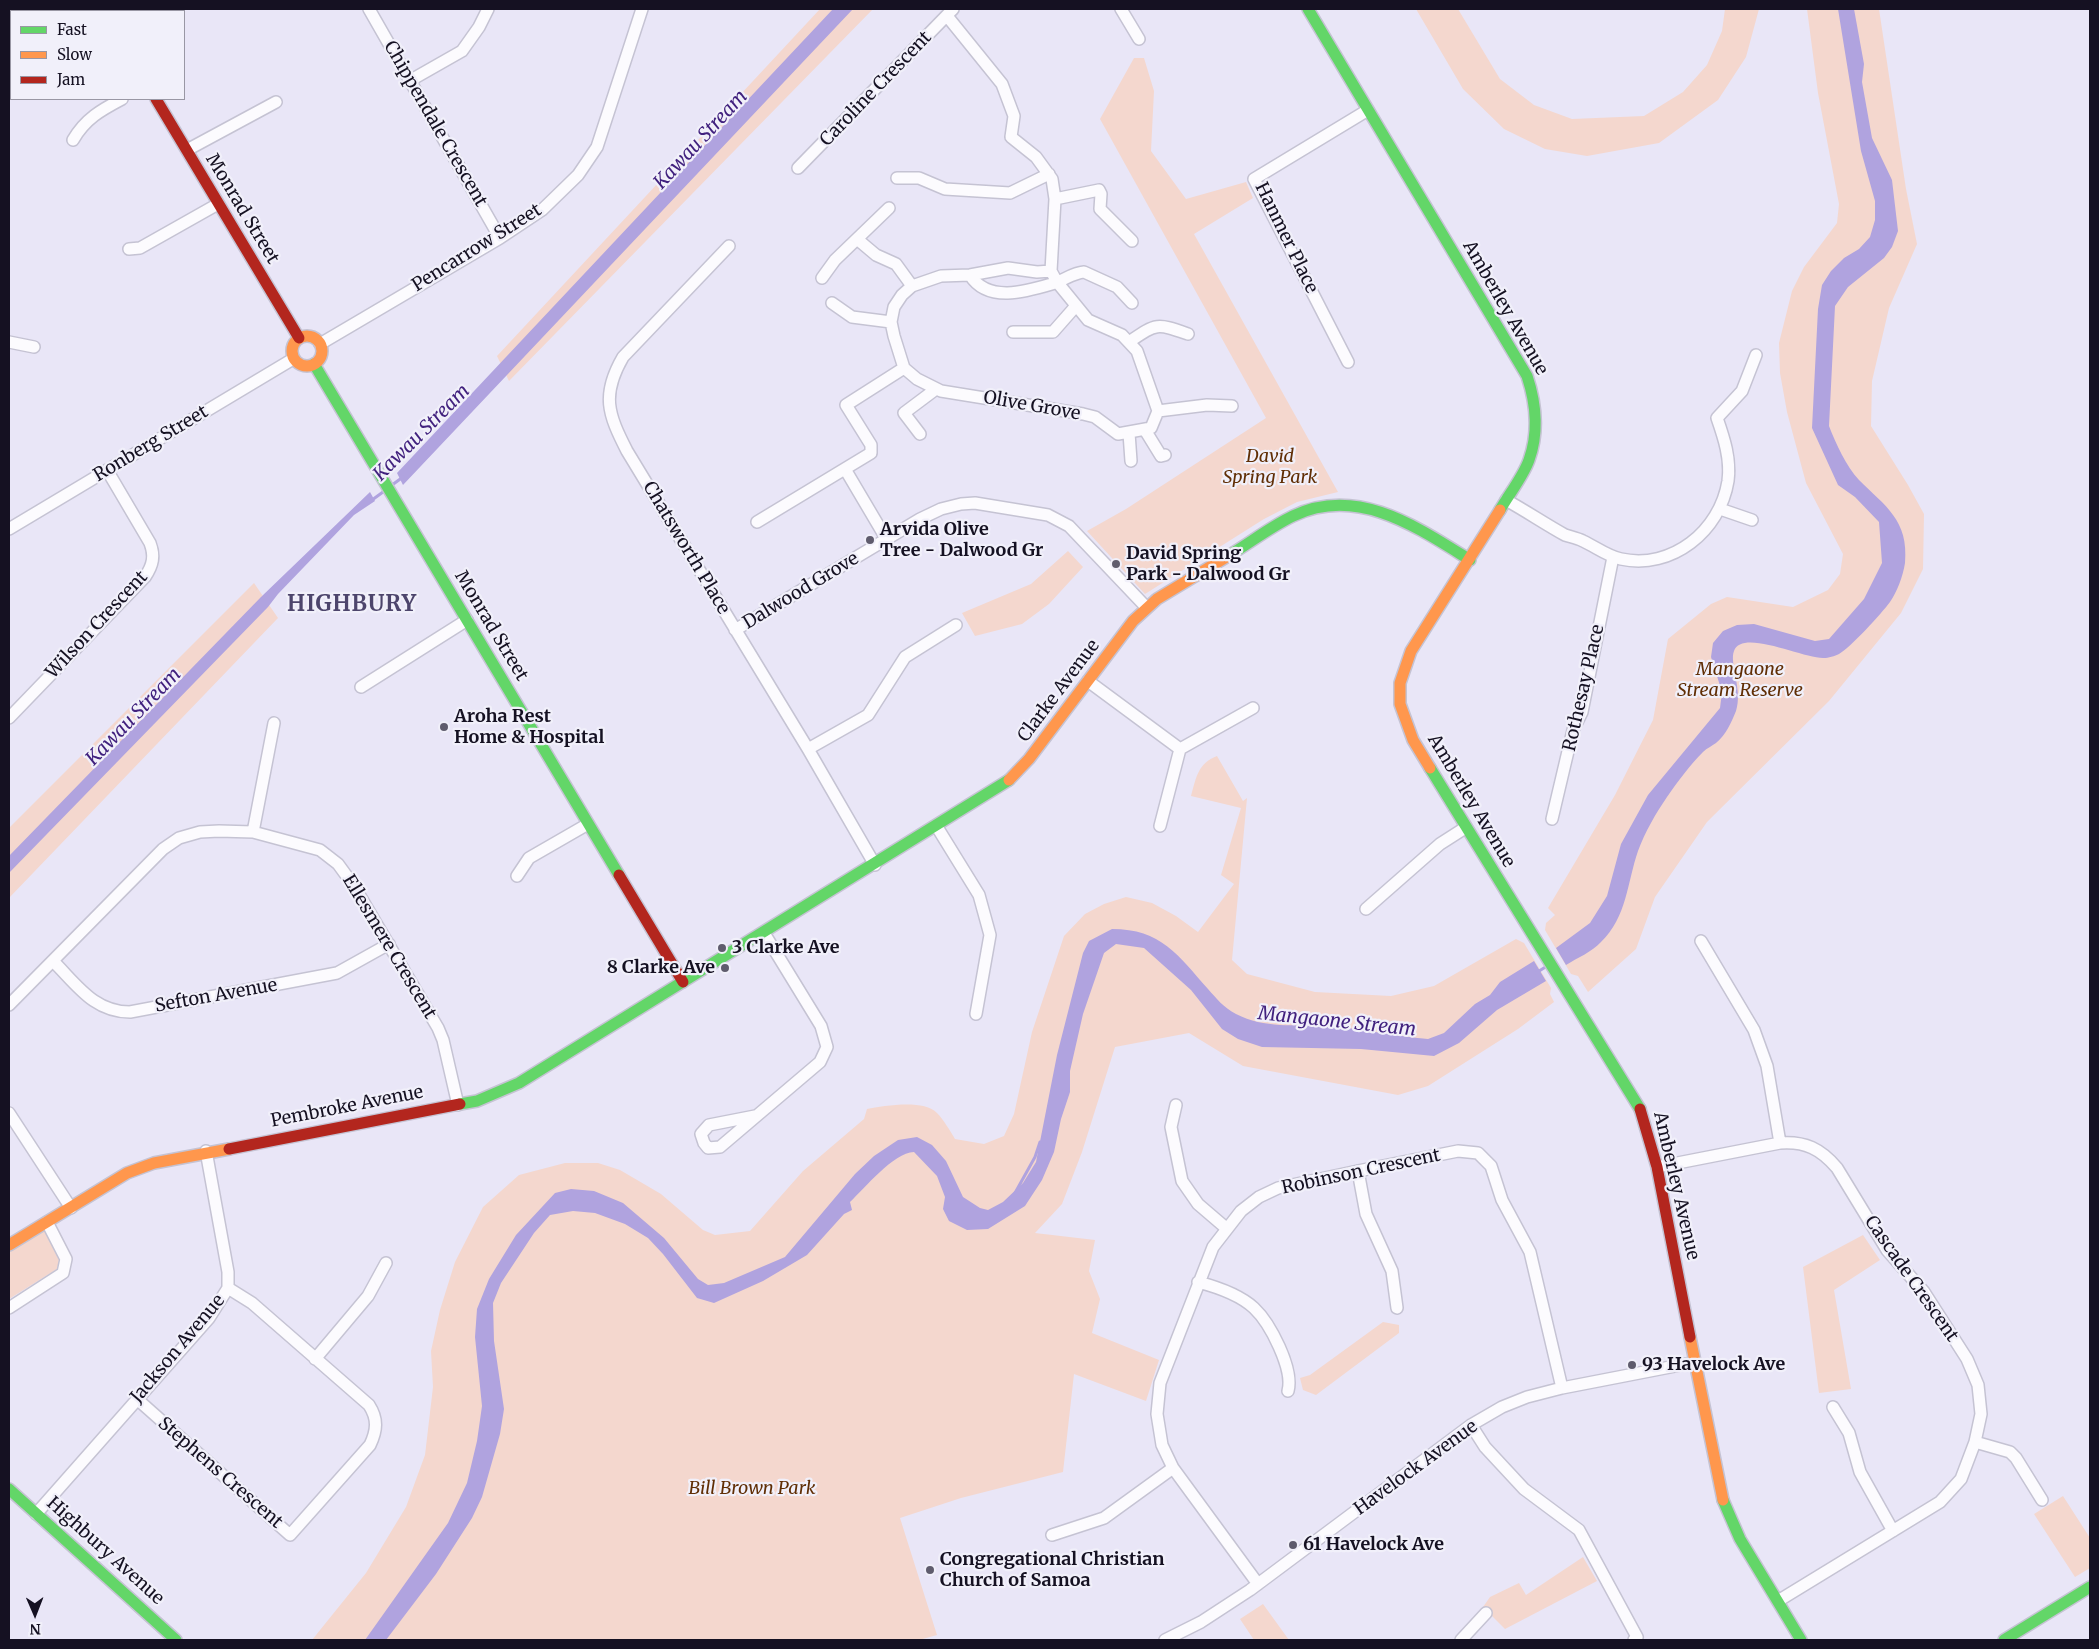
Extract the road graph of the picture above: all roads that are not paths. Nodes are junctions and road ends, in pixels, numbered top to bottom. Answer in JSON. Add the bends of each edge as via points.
{"nodes":[{"id":1,"x":370,"y":9,"type":"edge"},
{"id":2,"x":488,"y":9,"type":"edge"},
{"id":3,"x":642,"y":9,"type":"edge"},
{"id":4,"x":1121,"y":9,"type":"edge"},
{"id":5,"x":1308,"y":9,"type":"edge"},
{"id":6,"x":950,"y":12,"type":"edge"},
{"id":7,"x":1139,"y":39,"type":"dead end"},
{"id":8,"x":411,"y":80,"type":"junction"},
{"id":9,"x":120,"y":100,"type":"edge"},
{"id":10,"x":157,"y":100,"type":"edge"},
{"id":11,"x":276,"y":102,"type":"dead end"},
{"id":12,"x":1368,"y":110,"type":"junction"},
{"id":13,"x":73,"y":140,"type":"dead end"},
{"id":14,"x":187,"y":150,"type":"junction"},
{"id":15,"x":798,"y":168,"type":"dead end"},
{"id":16,"x":1049,"y":174,"type":"junction"},
{"id":17,"x":897,"y":178,"type":"dead end"},
{"id":18,"x":1055,"y":199,"type":"junction"},
{"id":19,"x":218,"y":204,"type":"junction"},
{"id":20,"x":889,"y":208,"type":"dead end"},
{"id":21,"x":500,"y":238,"type":"junction"},
{"id":22,"x":857,"y":239,"type":"junction"},
{"id":23,"x":1132,"y":241,"type":"dead end"},
{"id":24,"x":729,"y":246,"type":"dead end"},
{"id":25,"x":129,"y":249,"type":"dead end"},
{"id":26,"x":1051,"y":270,"type":"junction"},
{"id":27,"x":970,"y":275,"type":"junction"},
{"id":28,"x":822,"y":278,"type":"dead end"},
{"id":29,"x":1057,"y":282,"type":"junction"},
{"id":30,"x":912,"y":286,"type":"junction"},
{"id":31,"x":832,"y":303,"type":"dead end"},
{"id":32,"x":1132,"y":303,"type":"dead end"},
{"id":33,"x":1076,"y":307,"type":"junction"},
{"id":34,"x":891,"y":322,"type":"junction"},
{"id":35,"x":1013,"y":332,"type":"dead end"},
{"id":36,"x":1188,"y":334,"type":"dead end"},
{"id":37,"x":299,"y":338,"type":"junction"},
{"id":38,"x":9,"y":342,"type":"edge"},
{"id":39,"x":1129,"y":342,"type":"junction"},
{"id":40,"x":320,"y":344,"type":"junction"},
{"id":41,"x":34,"y":347,"type":"dead end"},
{"id":42,"x":1756,"y":356,"type":"dead end"},
{"id":43,"x":294,"y":359,"type":"junction"},
{"id":44,"x":1348,"y":362,"type":"dead end"},
{"id":45,"x":314,"y":364,"type":"junction"},
{"id":46,"x":904,"y":368,"type":"junction"},
{"id":47,"x":936,"y":388,"type":"junction"},
{"id":48,"x":1232,"y":406,"type":"dead end"},
{"id":49,"x":1158,"y":411,"type":"junction"},
{"id":50,"x":1145,"y":430,"type":"junction"},
{"id":51,"x":1129,"y":433,"type":"junction"},
{"id":52,"x":920,"y":434,"type":"dead end"},
{"id":53,"x":1165,"y":455,"type":"dead end"},
{"id":54,"x":1131,"y":461,"type":"dead end"},
{"id":55,"x":845,"y":469,"type":"junction"},
{"id":56,"x":107,"y":470,"type":"junction"},
{"id":57,"x":1506,"y":500,"type":"junction"},
{"id":58,"x":1720,"y":509,"type":"junction"},
{"id":59,"x":1752,"y":520,"type":"dead end"},
{"id":60,"x":757,"y":522,"type":"dead end"},
{"id":61,"x":9,"y":529,"type":"edge"},
{"id":62,"x":887,"y":540,"type":"junction"},
{"id":63,"x":1613,"y":557,"type":"junction"},
{"id":64,"x":1470,"y":560,"type":"junction"},
{"id":65,"x":1146,"y":607,"type":"junction"},
{"id":66,"x":468,"y":620,"type":"junction"},
{"id":67,"x":956,"y":625,"type":"dead end"},
{"id":68,"x":735,"y":630,"type":"junction"},
{"id":69,"x":1088,"y":681,"type":"junction"},
{"id":70,"x":361,"y":687,"type":"dead end"},
{"id":71,"x":1253,"y":708,"type":"dead end"},
{"id":72,"x":9,"y":718,"type":"edge"},
{"id":73,"x":274,"y":724,"type":"dead end"},
{"id":74,"x":808,"y":749,"type":"junction"},
{"id":75,"x":1180,"y":749,"type":"junction"},
{"id":76,"x":1552,"y":818,"type":"dead end"},
{"id":77,"x":588,"y":824,"type":"junction"},
{"id":78,"x":1160,"y":826,"type":"dead end"},
{"id":79,"x":937,"y":827,"type":"junction"},
{"id":80,"x":1465,"y":828,"type":"junction"},
{"id":81,"x":253,"y":832,"type":"junction"},
{"id":82,"x":875,"y":865,"type":"junction"},
{"id":83,"x":517,"y":876,"type":"dead end"},
{"id":84,"x":1366,"y":909,"type":"dead end"},
{"id":85,"x":764,"y":933,"type":"junction"},
{"id":86,"x":1701,"y":941,"type":"dead end"},
{"id":87,"x":389,"y":944,"type":"junction"},
{"id":88,"x":53,"y":961,"type":"junction"},
{"id":89,"x":683,"y":982,"type":"junction"},
{"id":90,"x":9,"y":1004,"type":"edge"},
{"id":91,"x":976,"y":1014,"type":"dead end"},
{"id":92,"x":458,"y":1104,"type":"junction"},
{"id":93,"x":1176,"y":1105,"type":"dead end"},
{"id":94,"x":9,"y":1113,"type":"edge"},
{"id":95,"x":756,"y":1116,"type":"dead end"},
{"id":96,"x":1780,"y":1143,"type":"junction"},
{"id":97,"x":206,"y":1151,"type":"junction"},
{"id":98,"x":1657,"y":1167,"type":"junction"},
{"id":99,"x":1358,"y":1171,"type":"junction"},
{"id":100,"x":71,"y":1208,"type":"junction"},
{"id":101,"x":46,"y":1222,"type":"junction"},
{"id":102,"x":1226,"y":1228,"type":"junction"},
{"id":103,"x":9,"y":1245,"type":"edge"},
{"id":104,"x":386,"y":1263,"type":"dead end"},
{"id":105,"x":1198,"y":1282,"type":"junction"},
{"id":106,"x":228,"y":1288,"type":"junction"},
{"id":107,"x":9,"y":1308,"type":"edge"},
{"id":108,"x":1397,"y":1308,"type":"dead end"},
{"id":109,"x":315,"y":1359,"type":"junction"},
{"id":110,"x":1696,"y":1362,"type":"junction"},
{"id":111,"x":1562,"y":1388,"type":"junction"},
{"id":112,"x":1288,"y":1391,"type":"dead end"},
{"id":113,"x":137,"y":1400,"type":"junction"},
{"id":114,"x":1833,"y":1407,"type":"dead end"},
{"id":115,"x":1472,"y":1425,"type":"junction"},
{"id":116,"x":1975,"y":1442,"type":"junction"},
{"id":117,"x":1173,"y":1468,"type":"junction"},
{"id":118,"x":9,"y":1489,"type":"edge"},
{"id":119,"x":2042,"y":1500,"type":"dead end"},
{"id":120,"x":36,"y":1514,"type":"junction"},
{"id":121,"x":1893,"y":1531,"type":"junction"},
{"id":122,"x":1052,"y":1535,"type":"dead end"},
{"id":123,"x":1258,"y":1584,"type":"junction"},
{"id":124,"x":2090,"y":1587,"type":"edge"},
{"id":125,"x":1778,"y":1601,"type":"junction"},
{"id":126,"x":1486,"y":1613,"type":"dead end"},
{"id":127,"x":176,"y":1640,"type":"edge"},
{"id":128,"x":1165,"y":1640,"type":"edge"},
{"id":129,"x":1461,"y":1640,"type":"edge"},
{"id":130,"x":1634,"y":1640,"type":"edge"},
{"id":131,"x":1801,"y":1640,"type":"edge"},
{"id":132,"x":2004,"y":1640,"type":"edge"}],
"edges":[{"from":1,"to":8,"type":"street","name":"Chippendale Crescent"},
{"from":2,"to":8,"type":"street","via":[[462,51]]},
{"from":3,"to":21,"type":"street","name":"Pencarrow Street","via":[[597,147],[578,175],[542,210]]},
{"from":4,"to":7,"type":"street"},
{"from":5,"to":12,"type":"street","name":"Amberley Avenue"},
{"from":6,"to":15,"type":"street","name":"Caroline Crescent"},
{"from":6,"to":16,"type":"street","via":[[1002,84],[1014,116],[1011,137]]},
{"from":8,"to":21,"type":"street","name":"Chippendale Crescent"},
{"from":9,"to":13,"type":"street","via":[[92,116]]},
{"from":10,"to":14,"type":"street","name":"Monrad Street"},
{"from":11,"to":14,"type":"street"},
{"from":12,"to":44,"type":"street","name":"Hanmer Place","via":[[1254,179]]},
{"from":12,"to":57,"type":"street","name":"Amberley Avenue","via":[[1527,376],[1535,405],[1535,436],[1529,460]]},
{"from":14,"to":19,"type":"street","name":"Monrad Street"},
{"from":16,"to":17,"type":"street","via":[[1010,193],[945,189],[919,178]]},
{"from":16,"to":18,"type":"street"},
{"from":18,"to":23,"type":"street","via":[[1099,190],[1100,209]]},
{"from":18,"to":26,"type":"street"},
{"from":19,"to":25,"type":"street","via":[[140,248]]},
{"from":19,"to":37,"type":"street","name":"Monrad Street"},
{"from":20,"to":22,"type":"street"},
{"from":21,"to":40,"type":"street","name":"Pencarrow Street"},
{"from":22,"to":28,"type":"street","via":[[825,270]]},
{"from":22,"to":30,"type":"street","via":[[876,255],[896,264]]},
{"from":24,"to":68,"type":"street","name":"Chatsworth Place","via":[[623,357],[614,373],[609,399],[614,424],[628,451]]},
{"from":26,"to":27,"type":"street","via":[[1037,272],[1008,268]]},
{"from":26,"to":29,"type":"street"},
{"from":27,"to":29,"type":"street","via":[[980,288],[999,293]]},
{"from":27,"to":30,"type":"street","via":[[941,276]]},
{"from":29,"to":32,"type":"street","via":[[1084,272],[1117,287]]},
{"from":29,"to":33,"type":"street"},
{"from":30,"to":34,"type":"street","via":[[896,302]]},
{"from":31,"to":34,"type":"street","via":[[852,317]]},
{"from":33,"to":35,"type":"street","via":[[1053,332]]},
{"from":33,"to":39,"type":"street","via":[[1088,320],[1122,335]]},
{"from":34,"to":46,"type":"street"},
{"from":36,"to":39,"type":"street","via":[[1158,325]]},
{"from":37,"to":40,"type":"street","via":[[313,337]]},
{"from":37,"to":43,"type":"street","via":[[292,345]]},
{"from":38,"to":41,"type":"street"},
{"from":39,"to":49,"type":"street","via":[[1137,351]]},
{"from":40,"to":45,"type":"street","via":[[321,357]]},
{"from":42,"to":58,"type":"street","via":[[1742,391],[1717,418],[1726,444],[1729,470]]},
{"from":43,"to":45,"type":"street","via":[[305,366]]},
{"from":43,"to":56,"type":"street","name":"Ronberg Street"},
{"from":45,"to":66,"type":"street","name":"Monrad Street"},
{"from":46,"to":47,"type":"street","name":"Olive Grove"},
{"from":46,"to":55,"type":"street","via":[[846,405],[871,445],[871,453]]},
{"from":47,"to":51,"type":"street","name":"Olive Grove","via":[[1083,414],[1095,417],[1118,434]]},
{"from":47,"to":52,"type":"street","via":[[904,413]]},
{"from":48,"to":49,"type":"street","via":[[1207,405]]},
{"from":49,"to":50,"type":"street","via":[[1151,428]]},
{"from":50,"to":51,"type":"street","name":"Olive Grove"},
{"from":50,"to":53,"type":"street","via":[[1161,456]]},
{"from":51,"to":54,"type":"street"},
{"from":55,"to":60,"type":"street"},
{"from":55,"to":62,"type":"street"},
{"from":56,"to":61,"type":"street","name":"Ronberg Street"},
{"from":56,"to":72,"type":"street","name":"Wilson Crescent","via":[[150,543],[152,565],[145,577]]},
{"from":57,"to":63,"type":"street"},
{"from":57,"to":64,"type":"street","name":"Amberley Avenue"},
{"from":58,"to":59,"type":"street"},
{"from":58,"to":63,"type":"street","via":[[1703,533],[1685,548],[1649,560]]},
{"from":62,"to":65,"type":"street","name":"Dalwood Grove","via":[[932,513],[961,504],[1048,514],[1074,530]]},
{"from":62,"to":68,"type":"street","name":"Dalwood Grove"},
{"from":63,"to":76,"type":"street","name":"Rothesay Place","via":[[1582,712],[1573,730]]},
{"from":64,"to":65,"type":"street","name":"Clarke Avenue","via":[[1385,511],[1355,505],[1324,506],[1281,523]]},
{"from":64,"to":80,"type":"street","name":"Amberley Avenue","via":[[1411,651],[1400,684],[1400,704],[1413,740]]},
{"from":65,"to":69,"type":"street","name":"Clarke Avenue"},
{"from":66,"to":70,"type":"street"},
{"from":66,"to":77,"type":"street","name":"Monrad Street"},
{"from":67,"to":74,"type":"street","via":[[905,657],[868,715]]},
{"from":68,"to":74,"type":"street","name":"Chatsworth Place"},
{"from":69,"to":75,"type":"street"},
{"from":69,"to":79,"type":"street","name":"Clarke Avenue","via":[[1029,759],[1005,784]]},
{"from":71,"to":75,"type":"street"},
{"from":73,"to":81,"type":"street"},
{"from":74,"to":82,"type":"street","name":"Chatsworth Place"},
{"from":75,"to":78,"type":"street"},
{"from":77,"to":83,"type":"street","via":[[529,858]]},
{"from":77,"to":89,"type":"street","name":"Monrad Street"},
{"from":79,"to":82,"type":"street","name":"Clarke Avenue"},
{"from":79,"to":91,"type":"street","via":[[978,895],[990,935]]},
{"from":80,"to":84,"type":"street","via":[[1440,844]]},
{"from":80,"to":98,"type":"street","name":"Amberley Avenue","via":[[1639,1106]]},
{"from":81,"to":87,"type":"street","name":"Ellesmere Crescent","via":[[320,850],[338,864]]},
{"from":81,"to":88,"type":"street","name":"Ellesmere Crescent","via":[[200,832],[179,838],[163,849]]},
{"from":82,"to":85,"type":"street","name":"Clarke Avenue"},
{"from":85,"to":89,"type":"street","name":"Clarke Avenue"},
{"from":85,"to":95,"type":"street","via":[[821,1026],[827,1047],[820,1062]]},
{"from":86,"to":96,"type":"street","via":[[1754,1030],[1767,1066]]},
{"from":87,"to":88,"type":"street","name":"Sefton Avenue","via":[[338,974],[130,1012],[98,1006]]},
{"from":87,"to":92,"type":"street","name":"Ellesmere Crescent","via":[[441,1034]]},
{"from":88,"to":90,"type":"street","name":"Ellesmere Crescent"},
{"from":89,"to":92,"type":"street","name":"Pembroke Avenue","via":[[519,1083],[490,1097]]},
{"from":92,"to":97,"type":"street","name":"Pembroke Avenue"},
{"from":93,"to":102,"type":"street","via":[[1171,1127],[1182,1182],[1198,1204]]},
{"from":94,"to":100,"type":"street"},
{"from":96,"to":98,"type":"street","name":"Cascade Crescent"},
{"from":96,"to":116,"type":"street","name":"Cascade Crescent","via":[[1805,1144],[1827,1156],[1887,1250],[1924,1292],[1967,1359],[1978,1385],[1981,1414]]},
{"from":97,"to":100,"type":"street","name":"Pembroke Avenue","via":[[140,1168]]},
{"from":97,"to":106,"type":"street","name":"Jackson Avenue","via":[[227,1260]]},
{"from":98,"to":110,"type":"street","name":"Amberley Avenue"},
{"from":99,"to":102,"type":"street","name":"Robinson Crescent","via":[[1278,1188],[1241,1211]]},
{"from":99,"to":108,"type":"street","via":[[1366,1214],[1392,1271]]},
{"from":99,"to":111,"type":"street","name":"Robinson Crescent","via":[[1458,1151],[1478,1153],[1492,1166],[1502,1200],[1530,1252]]},
{"from":100,"to":101,"type":"street","name":"Pembroke Avenue"},
{"from":101,"to":103,"type":"street","name":"Pembroke Avenue"},
{"from":101,"to":107,"type":"street","via":[[66,1259],[63,1273]]},
{"from":102,"to":105,"type":"street","name":"Robinson Crescent","via":[[1213,1247]]},
{"from":104,"to":109,"type":"street","via":[[368,1296]]},
{"from":105,"to":112,"type":"street","via":[[1226,1292],[1254,1308],[1267,1324],[1282,1354],[1289,1379]]},
{"from":105,"to":117,"type":"street","name":"Robinson Crescent","via":[[1157,1399],[1162,1445]]},
{"from":106,"to":109,"type":"street","name":"Stephens Crescent","via":[[252,1303]]},
{"from":106,"to":113,"type":"street","name":"Jackson Avenue","via":[[209,1318]]},
{"from":109,"to":113,"type":"street","name":"Stephens Crescent","via":[[368,1405],[374,1412],[376,1429],[370,1445],[290,1534]]},
{"from":110,"to":111,"type":"street","name":"Havelock Avenue"},
{"from":110,"to":125,"type":"street","name":"Amberley Avenue","via":[[1722,1498],[1728,1515]]},
{"from":111,"to":115,"type":"street","name":"Havelock Avenue","via":[[1502,1407]]},
{"from":113,"to":120,"type":"street","name":"Jackson Avenue"},
{"from":114,"to":121,"type":"street","via":[[1849,1433],[1860,1472]]},
{"from":115,"to":123,"type":"street","name":"Havelock Avenue"},
{"from":115,"to":130,"type":"street","via":[[1484,1447],[1524,1489],[1579,1530],[1637,1637]]},
{"from":116,"to":119,"type":"street","via":[[2010,1452]]},
{"from":116,"to":121,"type":"street","name":"Cascade Crescent","via":[[1961,1479],[1953,1490],[1940,1502]]},
{"from":117,"to":122,"type":"street","via":[[1104,1518]]},
{"from":117,"to":123,"type":"street","name":"Robinson Crescent"},
{"from":118,"to":120,"type":"street","name":"Highbury Avenue"},
{"from":120,"to":127,"type":"street","name":"Highbury Avenue"},
{"from":121,"to":125,"type":"street","name":"Cascade Crescent"},
{"from":123,"to":128,"type":"street","name":"Havelock Avenue","via":[[1201,1622]]},
{"from":124,"to":132,"type":"street"},
{"from":125,"to":131,"type":"street","name":"Amberley Avenue"},
{"from":126,"to":129,"type":"street"}]}
